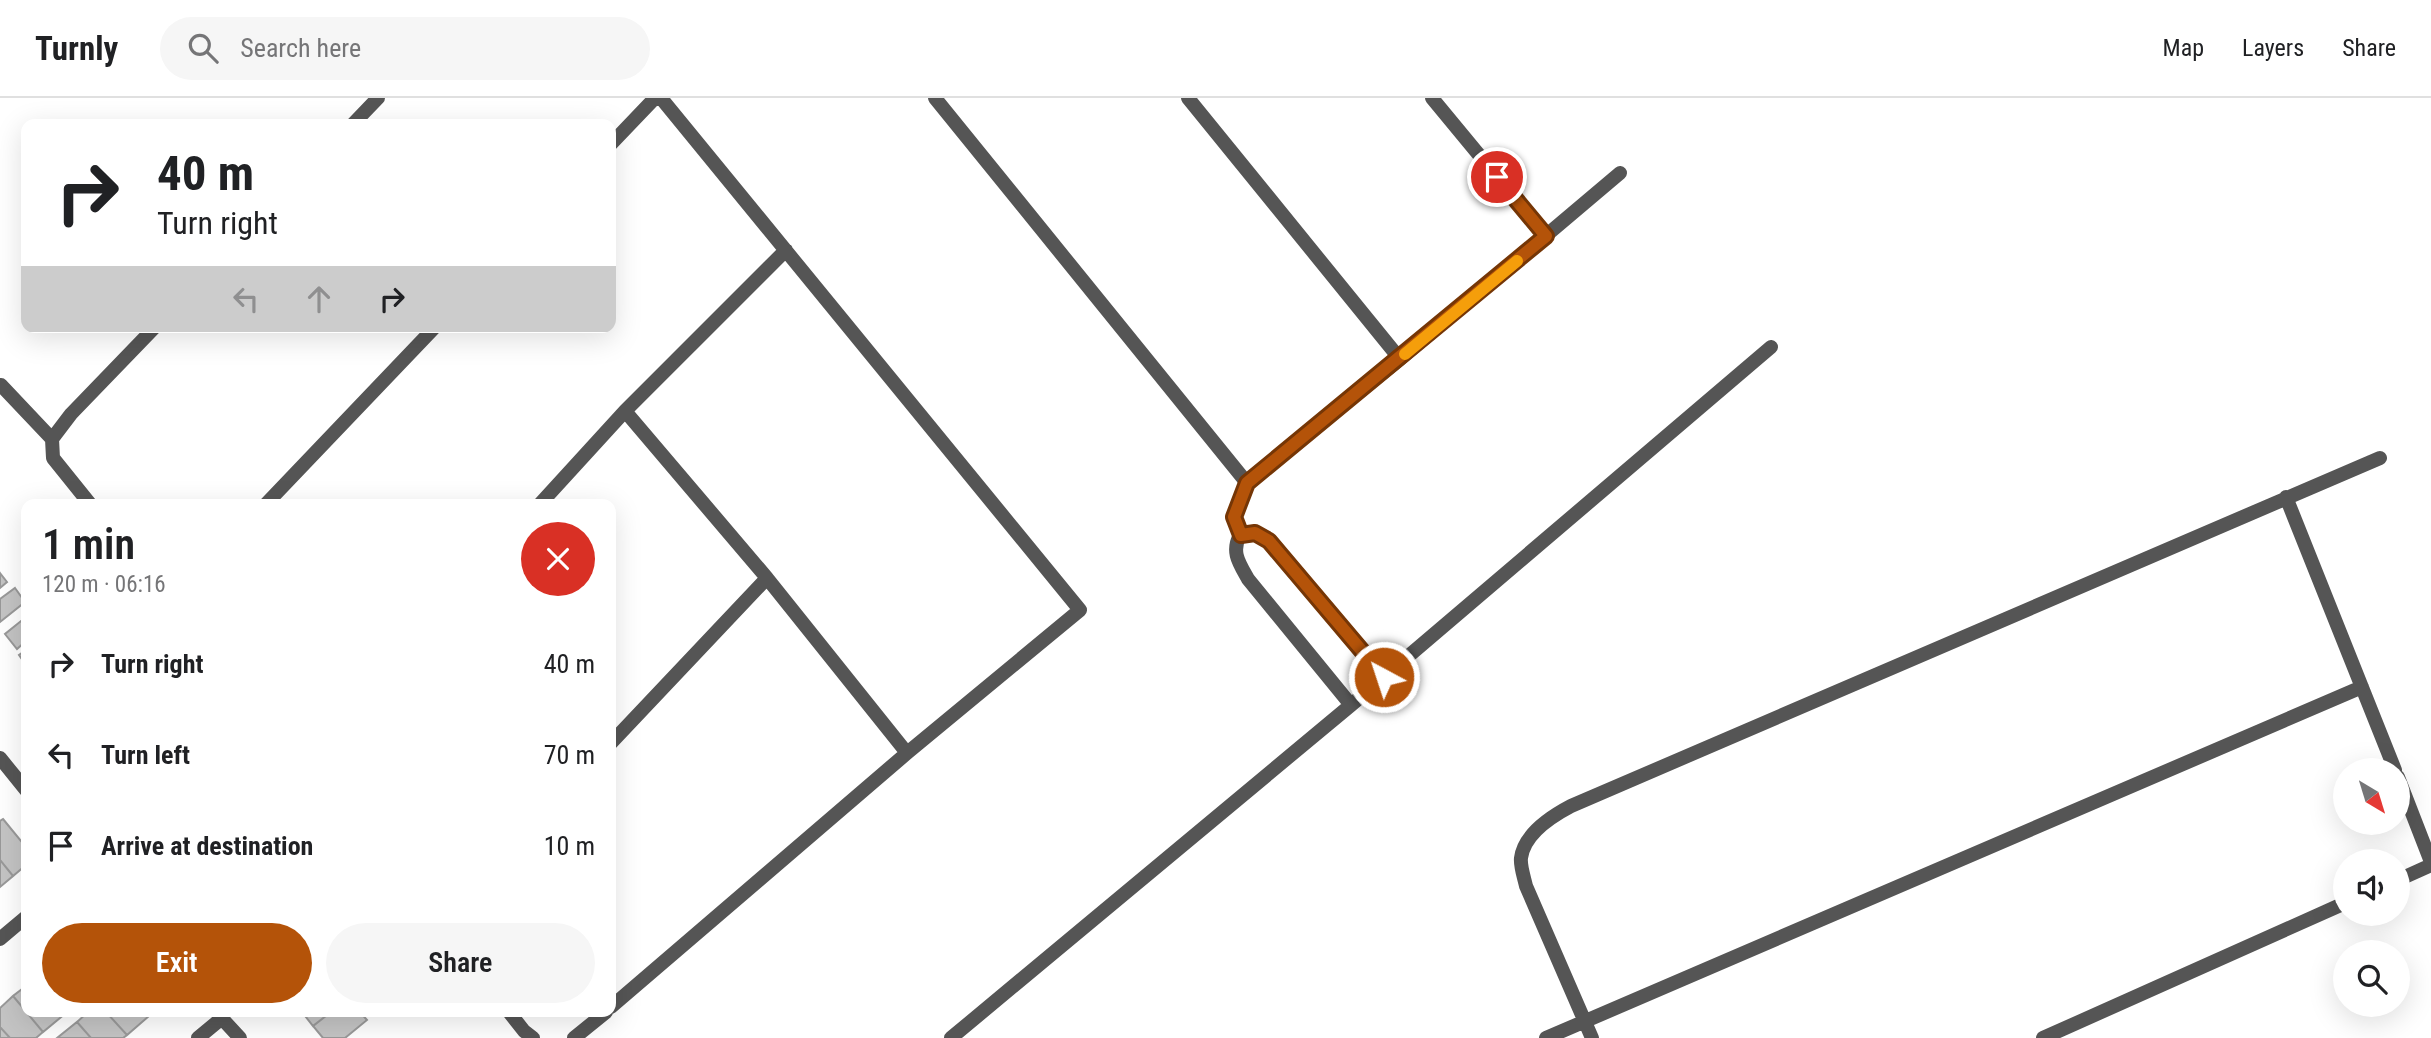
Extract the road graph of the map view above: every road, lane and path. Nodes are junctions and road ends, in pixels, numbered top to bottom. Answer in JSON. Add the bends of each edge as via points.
{"nodes":[{"id":1,"x":378,"y":98,"type":"edge"},
{"id":2,"x":655,"y":98,"type":"edge"},
{"id":3,"x":661,"y":98,"type":"edge"},
{"id":4,"x":935,"y":98,"type":"edge"},
{"id":5,"x":1188,"y":98,"type":"edge"},
{"id":6,"x":1432,"y":98,"type":"edge"},
{"id":7,"x":358,"y":119,"type":"edge"},
{"id":8,"x":616,"y":139,"type":"edge"},
{"id":9,"x":1620,"y":173,"type":"dead end"},
{"id":10,"x":1546,"y":236,"type":"junction"},
{"id":11,"x":786,"y":250,"type":"junction"},
{"id":12,"x":149,"y":333,"type":"edge"},
{"id":13,"x":429,"y":333,"type":"edge"},
{"id":14,"x":1771,"y":347,"type":"dead end"},
{"id":15,"x":1399,"y":359,"type":"junction"},
{"id":16,"x":1,"y":384,"type":"edge"},
{"id":17,"x":625,"y":411,"type":"junction"},
{"id":18,"x":52,"y":439,"type":"junction"},
{"id":19,"x":2380,"y":458,"type":"dead end"},
{"id":20,"x":1247,"y":483,"type":"junction"},
{"id":21,"x":2286,"y":496,"type":"junction"},
{"id":22,"x":86,"y":499,"type":"edge"},
{"id":23,"x":271,"y":499,"type":"edge"},
{"id":24,"x":545,"y":499,"type":"edge"},
{"id":25,"x":1241,"y":535,"type":"junction"},
{"id":26,"x":767,"y":578,"type":"junction"},
{"id":27,"x":1384,"y":677,"type":"junction"},
{"id":28,"x":2362,"y":687,"type":"junction"},
{"id":29,"x":1351,"y":705,"type":"junction"},
{"id":30,"x":616,"y":738,"type":"edge"},
{"id":31,"x":907,"y":753,"type":"junction"},
{"id":32,"x":0,"y":758,"type":"edge"},
{"id":33,"x":2390,"y":758,"type":"edge"},
{"id":34,"x":21,"y":784,"type":"edge"},
{"id":35,"x":2410,"y":808,"type":"edge"},
{"id":36,"x":2431,"y":863,"type":"edge"},
{"id":37,"x":2410,"y":874,"type":"edge"},
{"id":38,"x":2333,"y":908,"type":"edge"},
{"id":39,"x":21,"y":921,"type":"edge"},
{"id":40,"x":0,"y":939,"type":"edge"},
{"id":41,"x":616,"y":1003,"type":"edge"},
{"id":42,"x":217,"y":1017,"type":"edge"},
{"id":43,"x":221,"y":1017,"type":"edge"},
{"id":44,"x":513,"y":1017,"type":"edge"},
{"id":45,"x":602,"y":1017,"type":"edge"},
{"id":46,"x":1584,"y":1022,"type":"junction"},
{"id":47,"x":589,"y":1031,"type":"edge"},
{"id":48,"x":198,"y":1038,"type":"edge"},
{"id":49,"x":240,"y":1038,"type":"edge"},
{"id":50,"x":533,"y":1038,"type":"edge"},
{"id":51,"x":574,"y":1038,"type":"edge"},
{"id":52,"x":951,"y":1038,"type":"edge"},
{"id":53,"x":1546,"y":1038,"type":"edge"},
{"id":54,"x":1591,"y":1038,"type":"edge"},
{"id":55,"x":2043,"y":1038,"type":"edge"}],
"edges":[{"from":1,"to":7,"type":"street"},
{"from":2,"to":8,"type":"street"},
{"from":3,"to":11,"type":"street"},
{"from":4,"to":20,"type":"street"},
{"from":5,"to":15,"type":"street"},
{"from":6,"to":10,"type":"street"},
{"from":9,"to":10,"type":"street"},
{"from":10,"to":15,"type":"street"},
{"from":11,"to":17,"type":"street"},
{"from":11,"to":31,"type":"street","via":[[1080,610]]},
{"from":12,"to":18,"type":"street"},
{"from":13,"to":23,"type":"street"},
{"from":14,"to":27,"type":"street"},
{"from":15,"to":20,"type":"street"},
{"from":16,"to":18,"type":"street"},
{"from":17,"to":24,"type":"street"},
{"from":17,"to":26,"type":"street"},
{"from":18,"to":22,"type":"street","via":[[53,458]]},
{"from":19,"to":21,"type":"street"},
{"from":20,"to":25,"type":"street","via":[[1234,517]]},
{"from":21,"to":28,"type":"street"},
{"from":21,"to":46,"type":"street","via":[[1553,816],[1526,843],[1520,859],[1526,886]]},
{"from":25,"to":27,"type":"street","via":[[1255,533],[1269,541]]},
{"from":25,"to":29,"type":"street","via":[[1235,544],[1236,559],[1248,579]]},
{"from":26,"to":30,"type":"street"},
{"from":26,"to":31,"type":"street"},
{"from":27,"to":29,"type":"street"},
{"from":28,"to":33,"type":"street"},
{"from":28,"to":46,"type":"street"},
{"from":29,"to":52,"type":"street"},
{"from":31,"to":41,"type":"street"},
{"from":32,"to":34,"type":"street"},
{"from":35,"to":36,"type":"street"},
{"from":36,"to":37,"type":"street"},
{"from":38,"to":55,"type":"street"},
{"from":39,"to":40,"type":"street"},
{"from":42,"to":48,"type":"street"},
{"from":43,"to":49,"type":"street"},
{"from":44,"to":50,"type":"street"},
{"from":45,"to":47,"type":"street"},
{"from":46,"to":53,"type":"street"},
{"from":46,"to":54,"type":"street"},
{"from":47,"to":51,"type":"street"}]}
